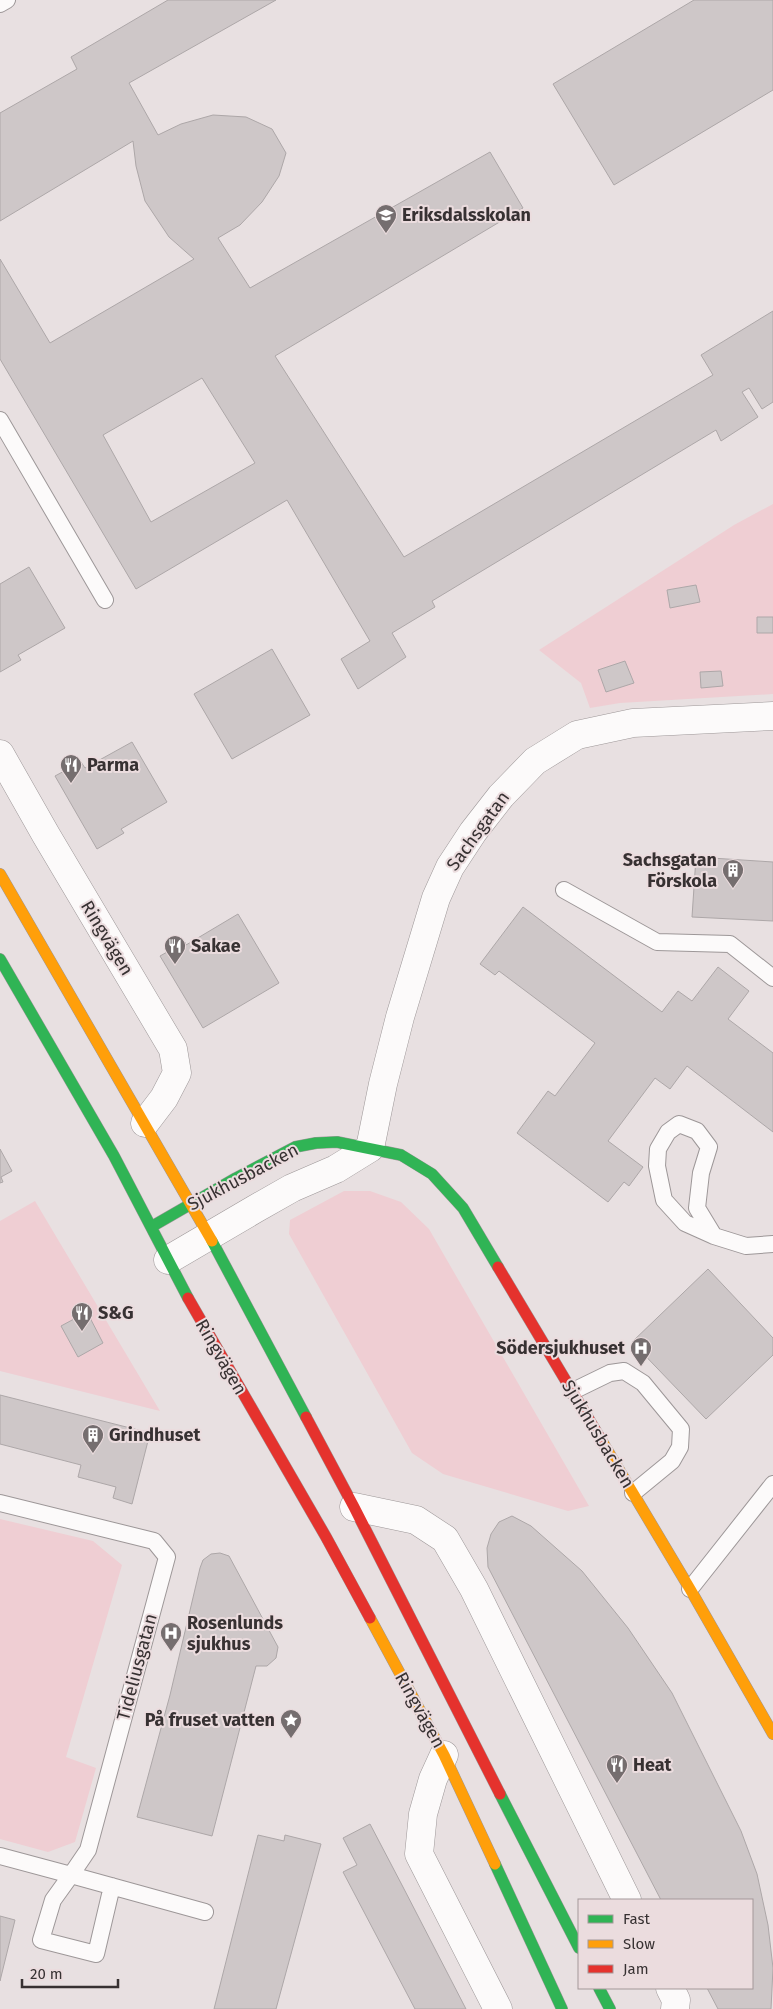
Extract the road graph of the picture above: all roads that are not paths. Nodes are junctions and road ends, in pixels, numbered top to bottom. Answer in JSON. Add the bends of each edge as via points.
{"nodes":[{"id":1,"x":7,"y":0,"type":"edge"},
{"id":2,"x":0,"y":4,"type":"edge"},
{"id":3,"x":0,"y":420,"type":"edge"},
{"id":4,"x":105,"y":600,"type":"dead end"},
{"id":5,"x":773,"y":716,"type":"edge"},
{"id":6,"x":0,"y":754,"type":"edge"},
{"id":7,"x":0,"y":874,"type":"edge"},
{"id":8,"x":564,"y":890,"type":"dead end"},
{"id":9,"x":0,"y":959,"type":"edge"},
{"id":10,"x":773,"y":978,"type":"edge"},
{"id":11,"x":145,"y":1123,"type":"junction"},
{"id":12,"x":370,"y":1148,"type":"junction"},
{"id":13,"x":192,"y":1204,"type":"junction"},
{"id":14,"x":151,"y":1227,"type":"junction"},
{"id":15,"x":209,"y":1236,"type":"junction"},
{"id":16,"x":714,"y":1236,"type":"junction"},
{"id":17,"x":773,"y":1244,"type":"edge"},
{"id":18,"x":168,"y":1260,"type":"junction"},
{"id":19,"x":573,"y":1391,"type":"junction"},
{"id":20,"x":773,"y":1484,"type":"edge"},
{"id":21,"x":633,"y":1493,"type":"junction"},
{"id":22,"x":0,"y":1502,"type":"edge"},
{"id":23,"x":354,"y":1507,"type":"junction"},
{"id":24,"x":690,"y":1589,"type":"junction"},
{"id":25,"x":771,"y":1724,"type":"edge"},
{"id":26,"x":444,"y":1755,"type":"junction"},
{"id":27,"x":0,"y":1856,"type":"edge"},
{"id":28,"x":71,"y":1875,"type":"junction"},
{"id":29,"x":112,"y":1886,"type":"junction"},
{"id":30,"x":627,"y":1899,"type":"edge"},
{"id":31,"x":205,"y":1912,"type":"dead end"},
{"id":32,"x":578,"y":1946,"type":"edge"},
{"id":33,"x":600,"y":1989,"type":"edge"},
{"id":34,"x":670,"y":1989,"type":"edge"},
{"id":35,"x":498,"y":2009,"type":"edge"},
{"id":36,"x":562,"y":2009,"type":"edge"},
{"id":37,"x":610,"y":2009,"type":"edge"},
{"id":38,"x":675,"y":2009,"type":"edge"}],
"edges":[{"from":1,"to":2,"type":"lane"},
{"from":3,"to":4,"type":"lane"},
{"from":5,"to":12,"type":"street","name":"Sachsgatan","via":[[632,723],[576,735],[535,761],[500,796],[450,866],[436,898],[400,1017]]},
{"from":6,"to":11,"type":"street","name":"Ringvägen","via":[[174,1049],[176,1072],[164,1098]]},
{"from":7,"to":11,"type":"main road","name":"Ringvägen"},
{"from":8,"to":10,"type":"lane","via":[[657,942],[730,944]]},
{"from":9,"to":14,"type":"main road","name":"Ringvägen","via":[[114,1156]]},
{"from":11,"to":13,"type":"main road","name":"Ringvägen"},
{"from":12,"to":13,"type":"main road","name":"Sjukhusbacken","via":[[337,1142],[295,1147]]},
{"from":12,"to":15,"type":"street","name":"Sjukhusbacken"},
{"from":12,"to":19,"type":"main road","name":"Sjukhusbacken","via":[[401,1155],[432,1174],[463,1208]]},
{"from":13,"to":14,"type":"main road","name":"Sjukhusbacken"},
{"from":13,"to":15,"type":"main road","name":"Ringvägen"},
{"from":14,"to":18,"type":"main road","name":"Ringvägen"},
{"from":15,"to":18,"type":"street","name":"Sjukhusbacken"},
{"from":15,"to":23,"type":"main road","name":"Ringvägen"},
{"from":16,"to":16,"type":"lane","via":[[697,1208],[701,1173],[709,1147],[697,1131],[679,1124],[668,1132],[658,1148],[664,1200],[685,1223]]},
{"from":16,"to":17,"type":"lane","via":[[746,1246]]},
{"from":18,"to":26,"type":"main road","name":"Ringvägen","via":[[199,1320],[326,1537]]},
{"from":19,"to":21,"type":"main road","name":"Sjukhusbacken"},
{"from":19,"to":21,"type":"lane","via":[[610,1373],[624,1371],[643,1383],[681,1429],[680,1447],[672,1461]]},
{"from":20,"to":24,"type":"lane"},
{"from":21,"to":24,"type":"main road","name":"Sjukhusbacken"},
{"from":22,"to":28,"type":"lane","name":"Tideliusgatan","via":[[154,1541],[167,1557],[88,1850]]},
{"from":23,"to":30,"type":"street","via":[[416,1520],[445,1539],[474,1589]]},
{"from":23,"to":32,"type":"main road","name":"Ringvägen"},
{"from":24,"to":25,"type":"main road","name":"Sjukhusbacken"},
{"from":26,"to":35,"type":"street","name":"Ringvägen","via":[[423,1814],[419,1854]]},
{"from":26,"to":36,"type":"main road","name":"Ringvägen"},
{"from":27,"to":28,"type":"lane"},
{"from":28,"to":29,"type":"lane"},
{"from":28,"to":29,"type":"lane","via":[[53,1900],[41,1940],[96,1954]]},
{"from":29,"to":31,"type":"lane"},
{"from":33,"to":37,"type":"main road"},
{"from":34,"to":38,"type":"street","via":[[676,2000]]}]}
